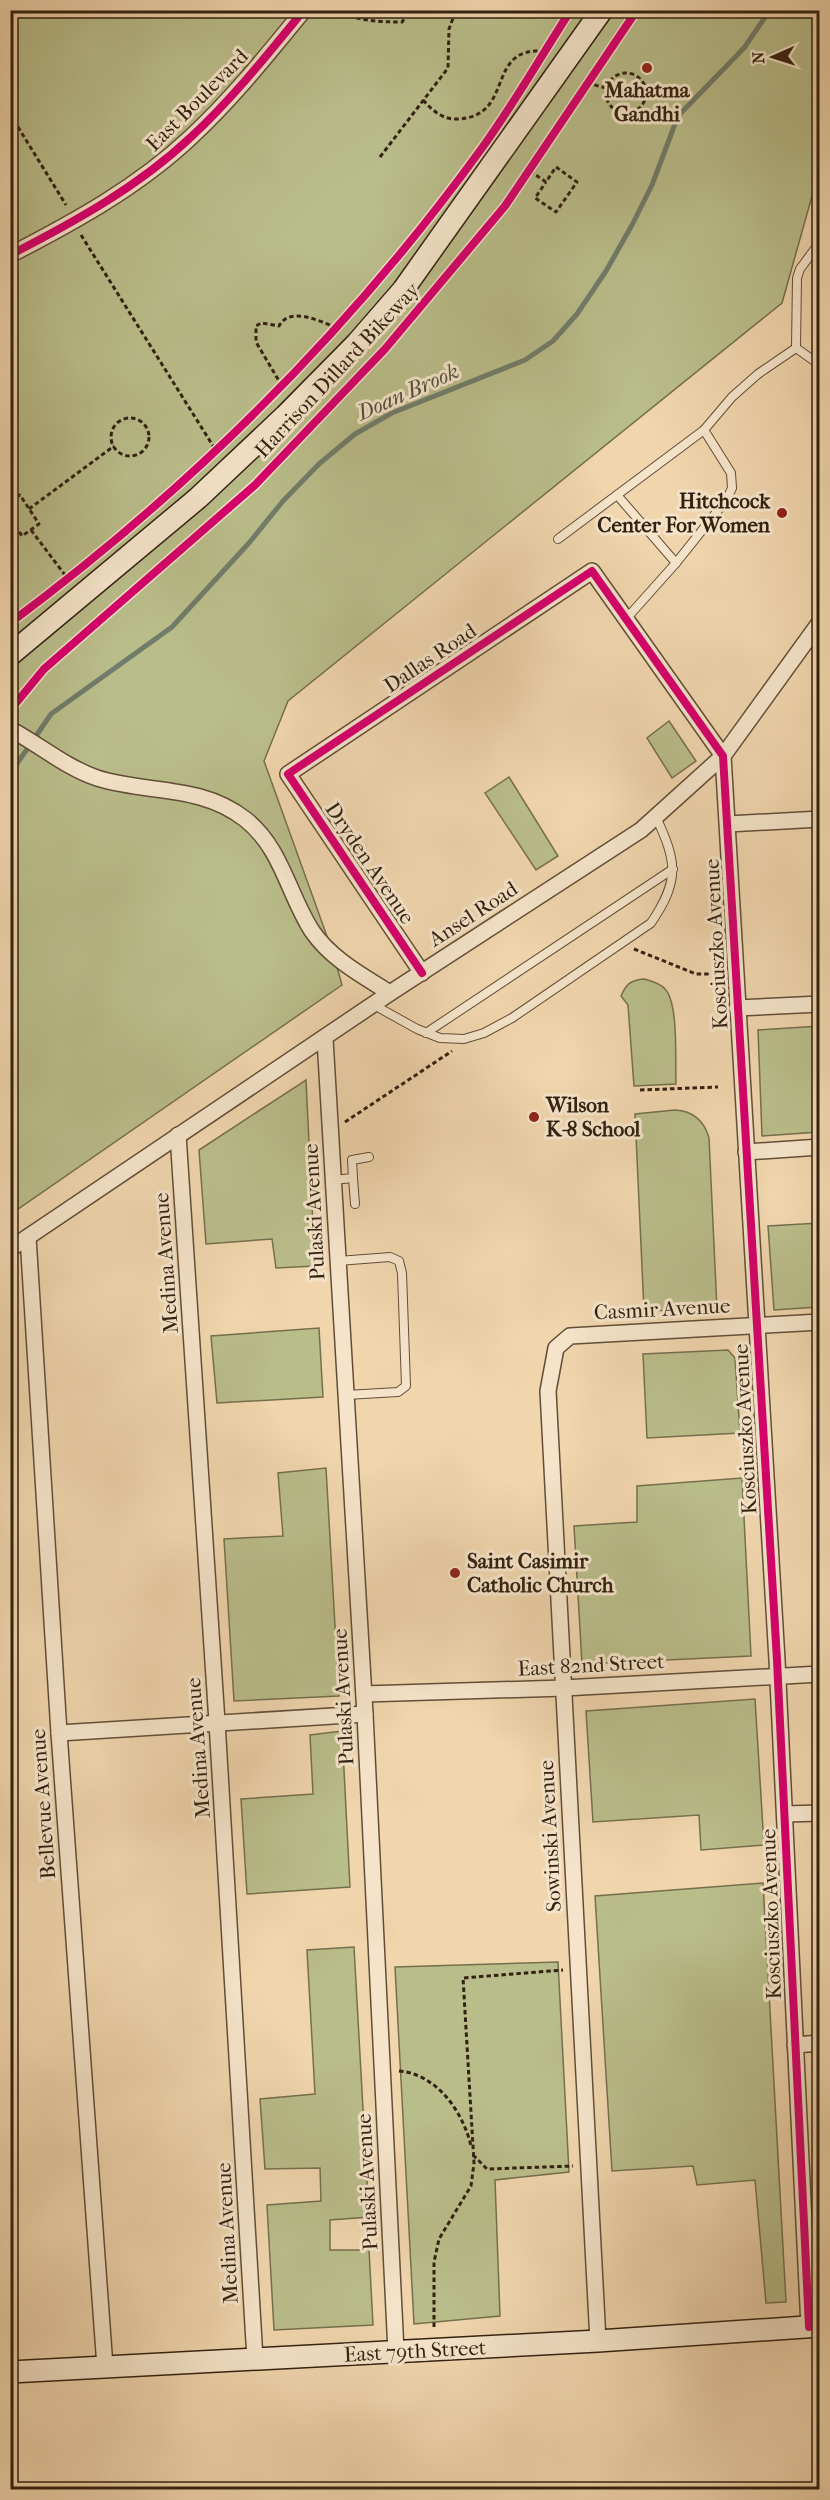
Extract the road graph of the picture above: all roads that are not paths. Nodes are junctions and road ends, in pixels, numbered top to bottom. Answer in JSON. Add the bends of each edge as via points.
{"nodes":[{"id":1,"x":304,"y":10,"type":"edge"},
{"id":2,"x":602,"y":10,"type":"edge"},
{"id":3,"x":819,"y":242,"type":"edge"},
{"id":4,"x":10,"y":255,"type":"edge"},
{"id":5,"x":796,"y":348,"type":"junction"},
{"id":6,"x":819,"y":366,"type":"edge"},
{"id":7,"x":704,"y":430,"type":"junction"},
{"id":8,"x":617,"y":495,"type":"junction"},
{"id":9,"x":558,"y":539,"type":"dead end"},
{"id":10,"x":676,"y":563,"type":"junction"},
{"id":11,"x":626,"y":619,"type":"junction"},
{"id":12,"x":819,"y":622,"type":"edge"},
{"id":13,"x":10,"y":655,"type":"edge"},
{"id":14,"x":15,"y":731,"type":"edge"},
{"id":15,"x":723,"y":756,"type":"junction"},
{"id":16,"x":288,"y":774,"type":"joint"},
{"id":17,"x":656,"y":817,"type":"junction"},
{"id":18,"x":819,"y":819,"type":"edge"},
{"id":19,"x":728,"y":824,"type":"junction"},
{"id":20,"x":673,"y":869,"type":"junction"},
{"id":21,"x":422,"y":973,"type":"junction"},
{"id":22,"x":390,"y":993,"type":"junction"},
{"id":23,"x":819,"y":1004,"type":"edge"},
{"id":24,"x":374,"y":1005,"type":"junction"},
{"id":25,"x":737,"y":1008,"type":"junction"},
{"id":26,"x":426,"y":1033,"type":"junction"},
{"id":27,"x":324,"y":1039,"type":"junction"},
{"id":28,"x":178,"y":1135,"type":"junction"},
{"id":29,"x":819,"y":1147,"type":"edge"},
{"id":30,"x":746,"y":1152,"type":"junction"},
{"id":31,"x":369,"y":1157,"type":"dead end"},
{"id":32,"x":353,"y":1178,"type":"junction"},
{"id":33,"x":333,"y":1180,"type":"junction"},
{"id":34,"x":355,"y":1204,"type":"dead end"},
{"id":35,"x":28,"y":1237,"type":"junction"},
{"id":36,"x":10,"y":1249,"type":"edge"},
{"id":37,"x":338,"y":1261,"type":"junction"},
{"id":38,"x":819,"y":1322,"type":"edge"},
{"id":39,"x":757,"y":1325,"type":"junction"},
{"id":40,"x":570,"y":1336,"type":"joint"},
{"id":41,"x":346,"y":1395,"type":"junction"},
{"id":42,"x":819,"y":1674,"type":"edge"},
{"id":43,"x":778,"y":1677,"type":"junction"},
{"id":44,"x":564,"y":1688,"type":"junction"},
{"id":45,"x":364,"y":1694,"type":"junction"},
{"id":46,"x":365,"y":1714,"type":"junction"},
{"id":47,"x":218,"y":1722,"type":"junction"},
{"id":48,"x":59,"y":1733,"type":"junction"},
{"id":49,"x":819,"y":1813,"type":"edge"},
{"id":50,"x":785,"y":1815,"type":"junction"},
{"id":51,"x":819,"y":2043,"type":"edge"},
{"id":52,"x":795,"y":2045,"type":"junction"},
{"id":53,"x":814,"y":2326,"type":"edge"},
{"id":54,"x":598,"y":2342,"type":"junction"},
{"id":55,"x":396,"y":2352,"type":"junction"},
{"id":56,"x":255,"y":2359,"type":"junction"},
{"id":57,"x":105,"y":2367,"type":"junction"},
{"id":58,"x":10,"y":2372,"type":"edge"}],
"edges":[{"from":1,"to":4,"type":"street","name":"East Boulevard","via":[[248,78],[190,138],[139,180],[69,225]]},
{"from":2,"to":13,"type":"main road","via":[[403,290],[357,343],[198,498]]},
{"from":3,"to":5,"type":"lane","via":[[797,278]]},
{"from":5,"to":6,"type":"lane"},
{"from":5,"to":7,"type":"lane","via":[[758,374]]},
{"from":7,"to":8,"type":"lane"},
{"from":7,"to":10,"type":"lane","via":[[731,473],[732,488]]},
{"from":8,"to":9,"type":"lane"},
{"from":8,"to":10,"type":"lane"},
{"from":10,"to":11,"type":"lane"},
{"from":11,"to":15,"type":"street"},
{"from":11,"to":16,"type":"street","name":"Dallas Road","via":[[592,571]]},
{"from":12,"to":15,"type":"street","name":"Ansel Road"},
{"from":14,"to":22,"type":"street","via":[[55,759],[98,778],[191,794],[242,817],[259,830],[271,847],[303,915],[320,941],[351,968]]},
{"from":15,"to":17,"type":"street","name":"Ansel Road"},
{"from":15,"to":19,"type":"street","name":"Kosciuszko Avenue"},
{"from":16,"to":21,"type":"street","name":"Dryden Avenue"},
{"from":17,"to":20,"type":"lane","via":[[670,848]]},
{"from":17,"to":21,"type":"street","name":"Ansel Road"},
{"from":18,"to":19,"type":"street"},
{"from":19,"to":25,"type":"street","name":"Kosciuszko Avenue"},
{"from":20,"to":26,"type":"lane"},
{"from":20,"to":26,"type":"lane","via":[[665,902],[651,923],[512,1018],[464,1039]]},
{"from":21,"to":22,"type":"street","name":"Ansel Road"},
{"from":22,"to":24,"type":"street","name":"Ansel Road"},
{"from":23,"to":25,"type":"street"},
{"from":24,"to":26,"type":"lane"},
{"from":24,"to":27,"type":"street","name":"Ansel Road"},
{"from":25,"to":30,"type":"street","name":"Kosciuszko Avenue"},
{"from":27,"to":28,"type":"street","name":"Ansel Road"},
{"from":27,"to":33,"type":"street","name":"Pulaski Avenue"},
{"from":28,"to":35,"type":"street","name":"Ansel Road"},
{"from":28,"to":47,"type":"street","name":"Medina Avenue"},
{"from":29,"to":30,"type":"street"},
{"from":30,"to":39,"type":"street","name":"Kosciuszko Avenue"},
{"from":31,"to":32,"type":"lane","via":[[352,1160]]},
{"from":32,"to":33,"type":"lane"},
{"from":32,"to":34,"type":"lane"},
{"from":33,"to":37,"type":"street","name":"Pulaski Avenue"},
{"from":35,"to":36,"type":"street","name":"Ansel Road"},
{"from":35,"to":48,"type":"street","name":"Bellevue Avenue"},
{"from":37,"to":41,"type":"street","name":"Pulaski Avenue"},
{"from":37,"to":41,"type":"lane","via":[[390,1257],[399,1261],[402,1273],[406,1386],[398,1392]]},
{"from":38,"to":39,"type":"street","name":"Casmir Avenue"},
{"from":39,"to":40,"type":"street","name":"Casmir Avenue"},
{"from":39,"to":43,"type":"street","name":"Kosciuszko Avenue"},
{"from":40,"to":44,"type":"street","name":"Sowinski Avenue","via":[[556,1348],[548,1391]]},
{"from":41,"to":45,"type":"street","name":"Pulaski Avenue"},
{"from":42,"to":43,"type":"street","name":"East 82nd Street"},
{"from":43,"to":44,"type":"street","name":"East 82nd Street"},
{"from":43,"to":50,"type":"street","name":"Kosciuszko Avenue"},
{"from":44,"to":45,"type":"street","name":"East 82nd Street"},
{"from":44,"to":54,"type":"street","name":"Sowinski Avenue"},
{"from":45,"to":46,"type":"street","name":"Pulaski Avenue"},
{"from":46,"to":47,"type":"street"},
{"from":46,"to":55,"type":"street","name":"Pulaski Avenue"},
{"from":47,"to":48,"type":"street"},
{"from":47,"to":56,"type":"street","name":"Medina Avenue"},
{"from":48,"to":57,"type":"street","name":"Bellevue Avenue"},
{"from":49,"to":50,"type":"street"},
{"from":50,"to":52,"type":"street","name":"Kosciuszko Avenue"},
{"from":51,"to":52,"type":"street"},
{"from":52,"to":53,"type":"street","name":"Kosciuszko Avenue"},
{"from":53,"to":54,"type":"main road","name":"East 79th Street"},
{"from":54,"to":55,"type":"main road","name":"East 79th Street"},
{"from":55,"to":56,"type":"main road","name":"East 79th Street"},
{"from":56,"to":57,"type":"main road","name":"East 79th Street"},
{"from":57,"to":58,"type":"main road","name":"East 79th Street"}]}
